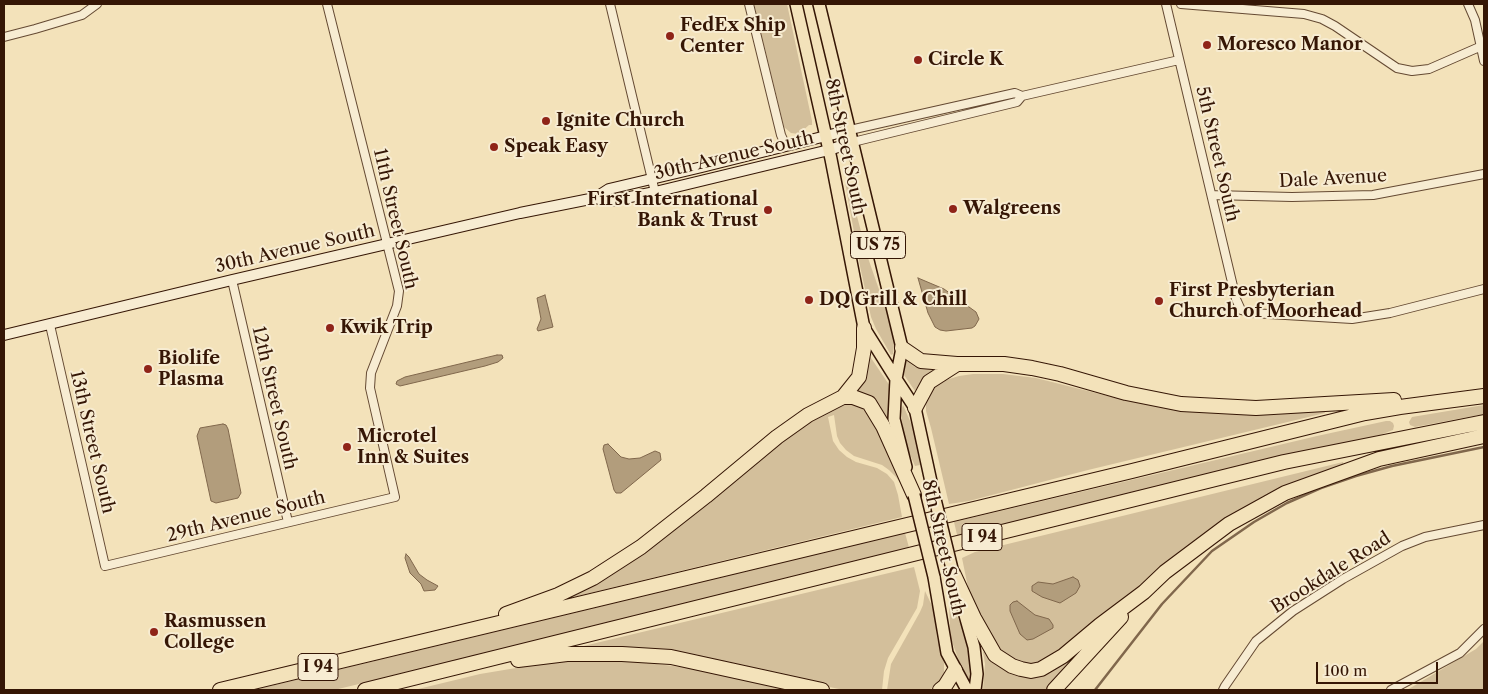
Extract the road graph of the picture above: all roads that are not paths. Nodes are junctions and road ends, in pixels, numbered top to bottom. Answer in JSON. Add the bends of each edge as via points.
{"nodes":[{"id":1,"x":97,"y":4,"type":"edge"},
{"id":2,"x":327,"y":4,"type":"edge"},
{"id":3,"x":610,"y":4,"type":"edge"},
{"id":4,"x":749,"y":4,"type":"edge"},
{"id":5,"x":796,"y":4,"type":"edge"},
{"id":6,"x":819,"y":4,"type":"edge"},
{"id":7,"x":1166,"y":4,"type":"edge"},
{"id":8,"x":1181,"y":4,"type":"edge"},
{"id":9,"x":1468,"y":4,"type":"edge"},
{"id":10,"x":4,"y":36,"type":"edge"},
{"id":11,"x":1482,"y":46,"type":"edge"},
{"id":12,"x":1179,"y":60,"type":"junction"},
{"id":13,"x":1484,"y":61,"type":"edge"},
{"id":14,"x":1022,"y":96,"type":"junction"},
{"id":15,"x":948,"y":108,"type":"junction"},
{"id":16,"x":950,"y":119,"type":"junction"},
{"id":17,"x":850,"y":130,"type":"junction"},
{"id":18,"x":826,"y":136,"type":"junction"},
{"id":19,"x":853,"y":142,"type":"junction"},
{"id":20,"x":786,"y":146,"type":"junction"},
{"id":21,"x":829,"y":150,"type":"junction"},
{"id":22,"x":1484,"y":174,"type":"edge"},
{"id":23,"x":652,"y":179,"type":"junction"},
{"id":24,"x":655,"y":192,"type":"junction"},
{"id":25,"x":1212,"y":195,"type":"junction"},
{"id":26,"x":594,"y":198,"type":"junction"},
{"id":27,"x":388,"y":245,"type":"junction"},
{"id":28,"x":232,"y":280,"type":"junction"},
{"id":29,"x":1484,"y":289,"type":"edge"},
{"id":30,"x":50,"y":324,"type":"junction"},
{"id":31,"x":864,"y":328,"type":"junction"},
{"id":32,"x":4,"y":335,"type":"edge"},
{"id":33,"x":902,"y":348,"type":"junction"},
{"id":34,"x":957,"y":364,"type":"junction"},
{"id":35,"x":896,"y":379,"type":"junction"},
{"id":36,"x":1484,"y":396,"type":"edge"},
{"id":37,"x":843,"y":397,"type":"junction"},
{"id":38,"x":1468,"y":397,"type":"junction"},
{"id":39,"x":915,"y":408,"type":"junction"},
{"id":40,"x":1484,"y":422,"type":"edge"},
{"id":41,"x":1484,"y":436,"type":"edge"},
{"id":42,"x":914,"y":495,"type":"junction"},
{"id":43,"x":395,"y":497,"type":"joint"},
{"id":44,"x":288,"y":522,"type":"junction"},
{"id":45,"x":1484,"y":525,"type":"edge"},
{"id":46,"x":105,"y":566,"type":"joint"},
{"id":47,"x":953,"y":573,"type":"junction"},
{"id":48,"x":1144,"y":592,"type":"junction"},
{"id":49,"x":1484,"y":629,"type":"edge"},
{"id":50,"x":416,"y":644,"type":"junction"},
{"id":51,"x":482,"y":661,"type":"junction"},
{"id":52,"x":956,"y":670,"type":"junction"},
{"id":53,"x":220,"y":690,"type":"edge"},
{"id":54,"x":364,"y":690,"type":"edge"},
{"id":55,"x":822,"y":690,"type":"edge"},
{"id":56,"x":940,"y":690,"type":"edge"},
{"id":57,"x":967,"y":690,"type":"edge"},
{"id":58,"x":975,"y":690,"type":"edge"},
{"id":59,"x":1054,"y":690,"type":"edge"},
{"id":60,"x":1223,"y":690,"type":"edge"},
{"id":61,"x":1391,"y":690,"type":"edge"}],
"edges":[{"from":1,"to":10,"type":"street","via":[[82,15]]},
{"from":2,"to":27,"type":"street","name":"11th Street South"},
{"from":3,"to":23,"type":"street"},
{"from":4,"to":20,"type":"street"},
{"from":5,"to":18,"type":"main road","name":"8th Street South","number":"US 75"},
{"from":6,"to":17,"type":"main road","name":"8th Street South","number":"US 75"},
{"from":7,"to":12,"type":"street","name":"5th Street South"},
{"from":8,"to":11,"type":"street","via":[[1304,14],[1322,19],[1396,68],[1412,71],[1429,69]]},
{"from":9,"to":11,"type":"street"},
{"from":11,"to":13,"type":"street"},
{"from":12,"to":14,"type":"street","name":"30th Avenue South"},
{"from":12,"to":25,"type":"street","name":"5th Street South"},
{"from":14,"to":15,"type":"street","name":"30th Avenue South","via":[[1015,93]]},
{"from":14,"to":16,"type":"street","name":"30th Avenue South","via":[[1017,102]]},
{"from":15,"to":16,"type":"street"},
{"from":15,"to":17,"type":"street","name":"30th Avenue South"},
{"from":16,"to":19,"type":"street","name":"30th Avenue South"},
{"from":17,"to":18,"type":"street","name":"30th Avenue South"},
{"from":17,"to":19,"type":"main road","name":"8th Street South","number":"US 75"},
{"from":18,"to":20,"type":"street","name":"30th Avenue South"},
{"from":18,"to":21,"type":"main road","name":"8th Street South","number":"US 75"},
{"from":19,"to":21,"type":"street","name":"30th Avenue South"},
{"from":19,"to":33,"type":"main road","name":"8th Street South","number":"US 75"},
{"from":20,"to":23,"type":"street","name":"30th Avenue South"},
{"from":21,"to":24,"type":"street","name":"30th Avenue South"},
{"from":21,"to":31,"type":"main road","name":"8th Street South","number":"US 75"},
{"from":22,"to":25,"type":"street","name":"Dale Avenue","via":[[1373,195]]},
{"from":23,"to":24,"type":"street"},
{"from":23,"to":26,"type":"street","name":"30th Avenue South","via":[[609,188]]},
{"from":24,"to":26,"type":"street","name":"30th Avenue South","via":[[610,200]]},
{"from":25,"to":29,"type":"street","name":"5th Street South","via":[[1241,310],[1352,319],[1390,313]]},
{"from":26,"to":27,"type":"street","name":"30th Avenue South"},
{"from":27,"to":28,"type":"street","name":"30th Avenue South"},
{"from":27,"to":43,"type":"street","name":"11th Street South","via":[[399,291],[397,306],[371,373],[370,388]]},
{"from":28,"to":30,"type":"street","name":"30th Avenue South"},
{"from":28,"to":44,"type":"street","name":"12th Street South"},
{"from":30,"to":32,"type":"street","name":"30th Avenue South"},
{"from":30,"to":46,"type":"street","name":"13th Street South"},
{"from":31,"to":35,"type":"main road","name":"8th Street South","number":"US 75"},
{"from":31,"to":37,"type":"highway","via":[[859,378]]},
{"from":33,"to":34,"type":"highway","via":[[921,361]]},
{"from":33,"to":35,"type":"main road","name":"8th Street South","number":"US 75"},
{"from":34,"to":38,"type":"highway","via":[[1004,364],[1032,368],[1180,404],[1256,408]]},
{"from":34,"to":39,"type":"highway","via":[[930,382]]},
{"from":35,"to":39,"type":"main road","name":"8th Street South","number":"US 75"},
{"from":35,"to":42,"type":"main road","name":"8th Street South","number":"US 75","via":[[894,419]]},
{"from":36,"to":38,"type":"highway","number":"I 94"},
{"from":37,"to":42,"type":"highway","via":[[869,403]]},
{"from":37,"to":50,"type":"highway","via":[[808,415],[777,437],[641,548],[593,578],[558,595]]},
{"from":38,"to":50,"type":"highway","number":"I 94","via":[[1365,413]]},
{"from":39,"to":47,"type":"main road","name":"8th Street South","number":"US 75","bridge":true},
{"from":40,"to":51,"type":"highway","number":"I 94","via":[[1284,462]]},
{"from":41,"to":48,"type":"highway","via":[[1379,458],[1286,493],[1230,524],[1165,572]]},
{"from":42,"to":52,"type":"main road","name":"8th Street South","number":"US 75","bridge":true,"via":[[934,578],[947,653]]},
{"from":43,"to":44,"type":"street","name":"29th Avenue South"},
{"from":44,"to":46,"type":"street","name":"29th Avenue South"},
{"from":45,"to":60,"type":"street","name":"Brookdale Road","via":[[1425,537],[1402,546],[1293,610],[1256,641]]},
{"from":47,"to":48,"type":"highway","via":[[995,655],[1021,670],[1041,669],[1063,656]]},
{"from":47,"to":58,"type":"main road","name":"8th Street South","number":"US 75","via":[[974,647]]},
{"from":48,"to":59,"type":"highway"},
{"from":49,"to":61,"type":"street","via":[[1460,653]]},
{"from":50,"to":53,"type":"highway","number":"I 94"},
{"from":51,"to":54,"type":"highway","number":"I 94"},
{"from":51,"to":55,"type":"highway","via":[[567,654],[671,657]]},
{"from":52,"to":56,"type":"highway"},
{"from":52,"to":57,"type":"main road","name":"8th Street South","number":"US 75"}]}
